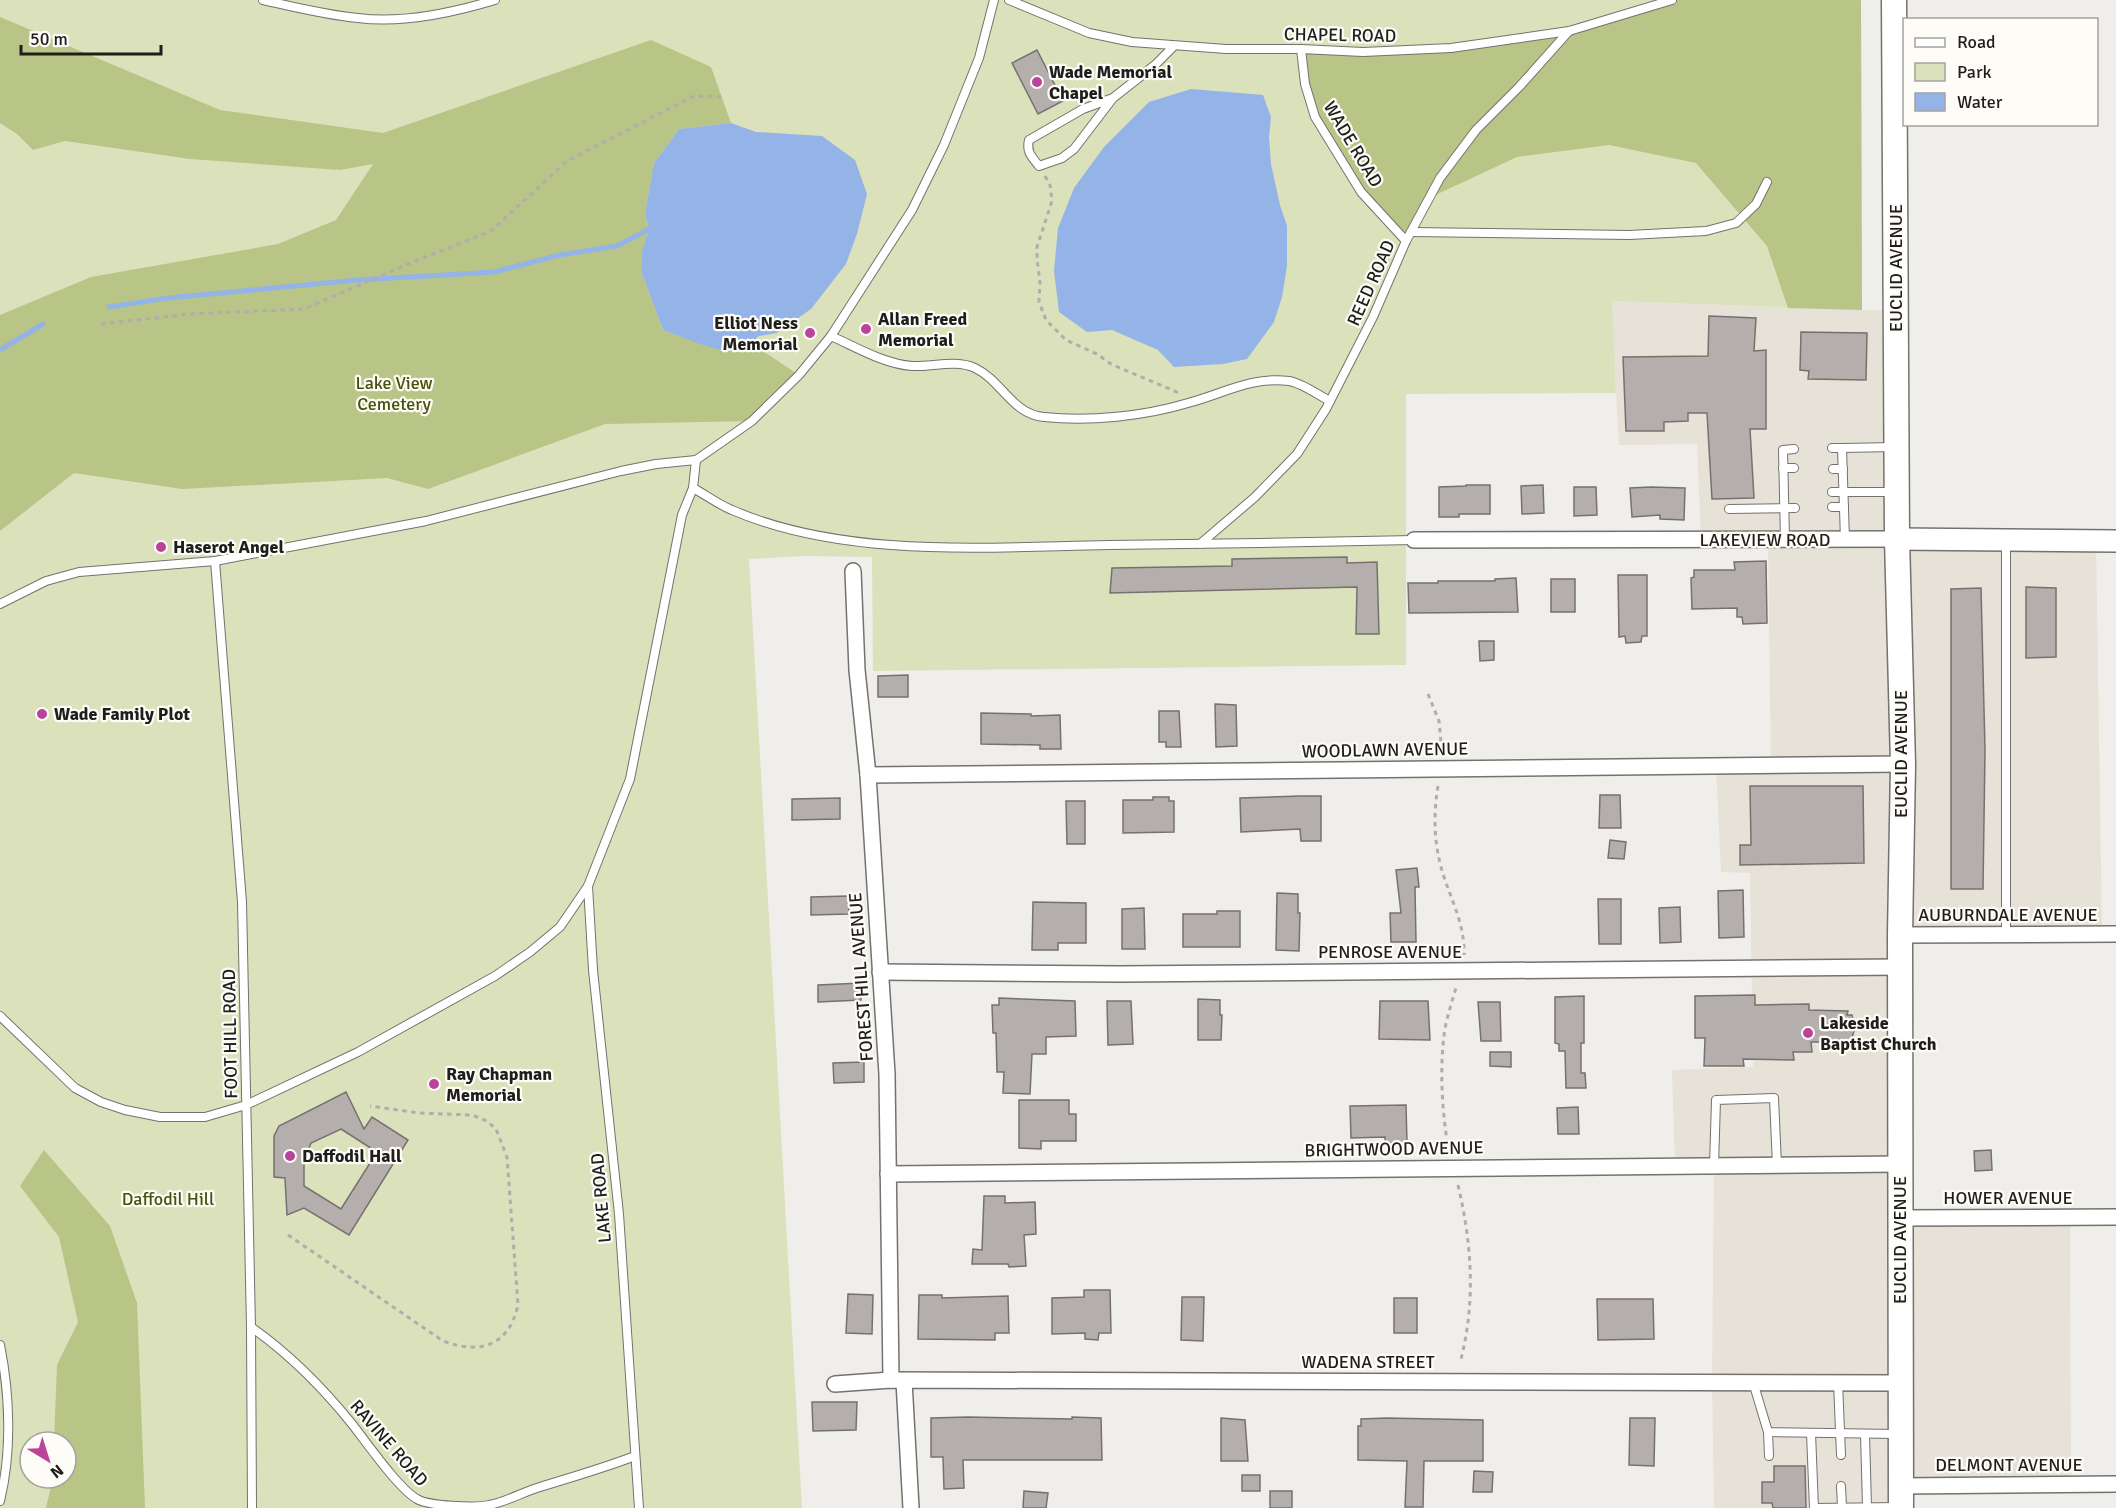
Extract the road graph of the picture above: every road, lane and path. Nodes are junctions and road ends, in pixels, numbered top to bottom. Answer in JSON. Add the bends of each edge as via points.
{"nodes":[{"id":1,"x":263,"y":0,"type":"edge"},
{"id":2,"x":495,"y":0,"type":"edge"},
{"id":3,"x":994,"y":0,"type":"edge"},
{"id":4,"x":1009,"y":0,"type":"edge"},
{"id":5,"x":1672,"y":0,"type":"edge"},
{"id":6,"x":1894,"y":0,"type":"edge"},
{"id":7,"x":1569,"y":31,"type":"junction"},
{"id":8,"x":1174,"y":46,"type":"junction"},
{"id":9,"x":1301,"y":49,"type":"junction"},
{"id":10,"x":722,"y":97,"type":"dead end"},
{"id":11,"x":1113,"y":98,"type":"junction"},
{"id":12,"x":1039,"y":166,"type":"junction"},
{"id":13,"x":1767,"y":182,"type":"dead end"},
{"id":14,"x":1411,"y":232,"type":"junction"},
{"id":15,"x":1406,"y":241,"type":"junction"},
{"id":16,"x":101,"y":324,"type":"dead end"},
{"id":17,"x":831,"y":336,"type":"junction"},
{"id":18,"x":1197,"y":400,"type":"junction"},
{"id":19,"x":1330,"y":402,"type":"junction"},
{"id":20,"x":1897,"y":447,"type":"junction"},
{"id":21,"x":1832,"y":448,"type":"dead end"},
{"id":22,"x":1842,"y":448,"type":"junction"},
{"id":23,"x":1794,"y":449,"type":"dead end"},
{"id":24,"x":696,"y":460,"type":"junction"},
{"id":25,"x":1783,"y":468,"type":"junction"},
{"id":26,"x":1794,"y":468,"type":"dead end"},
{"id":27,"x":1833,"y":469,"type":"dead end"},
{"id":28,"x":1843,"y":469,"type":"junction"},
{"id":29,"x":693,"y":488,"type":"junction"},
{"id":30,"x":1784,"y":492,"type":"junction"},
{"id":31,"x":1795,"y":492,"type":"dead end"},
{"id":32,"x":1832,"y":492,"type":"dead end"},
{"id":33,"x":1844,"y":492,"type":"junction"},
{"id":34,"x":1897,"y":492,"type":"junction"},
{"id":35,"x":1832,"y":507,"type":"dead end"},
{"id":36,"x":1844,"y":507,"type":"junction"},
{"id":37,"x":1784,"y":508,"type":"junction"},
{"id":38,"x":1795,"y":508,"type":"dead end"},
{"id":39,"x":1729,"y":509,"type":"dead end"},
{"id":40,"x":1897,"y":539,"type":"junction"},
{"id":41,"x":1413,"y":540,"type":"joint"},
{"id":42,"x":1785,"y":540,"type":"junction"},
{"id":43,"x":1845,"y":540,"type":"junction"},
{"id":44,"x":2006,"y":540,"type":"junction"},
{"id":45,"x":2116,"y":541,"type":"edge"},
{"id":46,"x":1200,"y":544,"type":"junction"},
{"id":47,"x":215,"y":561,"type":"junction"},
{"id":48,"x":853,"y":571,"type":"dead end"},
{"id":49,"x":0,"y":604,"type":"edge"},
{"id":50,"x":1428,"y":694,"type":"dead end"},
{"id":51,"x":1903,"y":764,"type":"junction"},
{"id":52,"x":1441,"y":769,"type":"junction"},
{"id":53,"x":868,"y":775,"type":"junction"},
{"id":54,"x":588,"y":886,"type":"junction"},
{"id":55,"x":2116,"y":934,"type":"edge"},
{"id":56,"x":1900,"y":935,"type":"junction"},
{"id":57,"x":2006,"y":935,"type":"junction"},
{"id":58,"x":1464,"y":956,"type":"dead end"},
{"id":59,"x":1902,"y":967,"type":"junction"},
{"id":60,"x":880,"y":972,"type":"junction"},
{"id":61,"x":1456,"y":987,"type":"dead end"},
{"id":62,"x":0,"y":1016,"type":"edge"},
{"id":63,"x":246,"y":1105,"type":"junction"},
{"id":64,"x":369,"y":1106,"type":"dead end"},
{"id":65,"x":1900,"y":1164,"type":"junction"},
{"id":66,"x":1777,"y":1165,"type":"junction"},
{"id":67,"x":1714,"y":1166,"type":"junction"},
{"id":68,"x":1452,"y":1168,"type":"junction"},
{"id":69,"x":888,"y":1174,"type":"junction"},
{"id":70,"x":2116,"y":1217,"type":"edge"},
{"id":71,"x":1900,"y":1218,"type":"junction"},
{"id":72,"x":288,"y":1235,"type":"dead end"},
{"id":73,"x":250,"y":1327,"type":"junction"},
{"id":74,"x":0,"y":1345,"type":"edge"},
{"id":75,"x":1460,"y":1363,"type":"dead end"},
{"id":76,"x":898,"y":1380,"type":"junction"},
{"id":77,"x":1753,"y":1382,"type":"junction"},
{"id":78,"x":1838,"y":1382,"type":"junction"},
{"id":79,"x":1900,"y":1383,"type":"junction"},
{"id":80,"x":835,"y":1384,"type":"dead end"},
{"id":81,"x":1768,"y":1432,"type":"junction"},
{"id":82,"x":1811,"y":1433,"type":"junction"},
{"id":83,"x":1840,"y":1434,"type":"junction"},
{"id":84,"x":1865,"y":1434,"type":"junction"},
{"id":85,"x":1901,"y":1434,"type":"junction"},
{"id":86,"x":1841,"y":1455,"type":"dead end"},
{"id":87,"x":635,"y":1456,"type":"junction"},
{"id":88,"x":1769,"y":1456,"type":"dead end"},
{"id":89,"x":2116,"y":1484,"type":"edge"},
{"id":90,"x":1841,"y":1486,"type":"dead end"},
{"id":91,"x":1901,"y":1500,"type":"edge"},
{"id":92,"x":0,"y":1501,"type":"edge"},
{"id":93,"x":1842,"y":1507,"type":"edge"},
{"id":94,"x":1867,"y":1507,"type":"edge"},
{"id":95,"x":252,"y":1508,"type":"edge"},
{"id":96,"x":639,"y":1508,"type":"edge"},
{"id":97,"x":911,"y":1508,"type":"edge"}],
"edges":[{"from":1,"to":2,"type":"lane","via":[[360,19],[401,19]]},
{"from":3,"to":17,"type":"lane","via":[[979,58],[912,210]]},
{"from":4,"to":8,"type":"lane","name":"CHAPEL ROAD","via":[[1089,33]]},
{"from":5,"to":7,"type":"lane","name":"CHAPEL ROAD"},
{"from":6,"to":20,"type":"main road","name":"EUCLID AVENUE"},
{"from":7,"to":9,"type":"lane","name":"CHAPEL ROAD","via":[[1451,48],[1363,52]]},
{"from":7,"to":14,"type":"lane","name":"REED ROAD","via":[[1476,130],[1440,178]]},
{"from":8,"to":9,"type":"lane","name":"CHAPEL ROAD"},
{"from":8,"to":11,"type":"lane"},
{"from":9,"to":15,"type":"lane","name":"WADE ROAD","via":[[1305,84],[1315,117],[1360,192]]},
{"from":10,"to":16,"type":"path","via":[[694,96],[567,161],[491,231],[304,309],[189,314]]},
{"from":11,"to":12,"type":"lane","via":[[1074,149]]},
{"from":11,"to":12,"type":"lane","via":[[1029,140],[1029,154]]},
{"from":12,"to":18,"type":"path","via":[[1050,185],[1052,201],[1037,247],[1039,302],[1047,320],[1066,340],[1111,364]]},
{"from":13,"to":14,"type":"lane","via":[[1756,204],[1736,223],[1706,231],[1629,235]]},
{"from":14,"to":15,"type":"lane","name":"REED ROAD"},
{"from":15,"to":19,"type":"lane","name":"REED ROAD"},
{"from":17,"to":18,"type":"lane","via":[[881,358],[911,366],[975,368],[1017,407],[1043,417],[1122,416]]},
{"from":17,"to":24,"type":"lane","via":[[799,375],[752,421]]},
{"from":18,"to":19,"type":"lane","via":[[1258,380],[1291,381]]},
{"from":19,"to":46,"type":"lane","name":"REED ROAD","via":[[1297,454]]},
{"from":20,"to":22,"type":"lane"},
{"from":20,"to":34,"type":"main road","name":"EUCLID AVENUE"},
{"from":21,"to":22,"type":"lane"},
{"from":22,"to":28,"type":"lane"},
{"from":23,"to":25,"type":"lane","via":[[1783,450]]},
{"from":24,"to":29,"type":"lane"},
{"from":24,"to":47,"type":"lane","via":[[621,471],[426,521]]},
{"from":25,"to":26,"type":"lane"},
{"from":25,"to":30,"type":"lane"},
{"from":27,"to":28,"type":"lane"},
{"from":28,"to":33,"type":"lane"},
{"from":29,"to":46,"type":"lane","via":[[731,510],[821,538],[908,546]]},
{"from":29,"to":54,"type":"lane","via":[[682,516],[630,779]]},
{"from":30,"to":31,"type":"lane"},
{"from":30,"to":37,"type":"lane"},
{"from":32,"to":33,"type":"lane"},
{"from":33,"to":34,"type":"lane"},
{"from":33,"to":36,"type":"lane"},
{"from":34,"to":40,"type":"main road","name":"EUCLID AVENUE"},
{"from":35,"to":36,"type":"lane"},
{"from":36,"to":43,"type":"lane"},
{"from":37,"to":38,"type":"lane"},
{"from":37,"to":39,"type":"lane"},
{"from":37,"to":42,"type":"lane"},
{"from":40,"to":43,"type":"street","name":"LAKEVIEW ROAD"},
{"from":40,"to":44,"type":"street","name":"LAKEVIEW ROAD"},
{"from":40,"to":51,"type":"main road","name":"EUCLID AVENUE"},
{"from":41,"to":42,"type":"street","name":"LAKEVIEW ROAD"},
{"from":41,"to":46,"type":"lane"},
{"from":42,"to":43,"type":"street","name":"LAKEVIEW ROAD"},
{"from":44,"to":45,"type":"street","name":"LAKEVIEW ROAD"},
{"from":44,"to":57,"type":"lane"},
{"from":47,"to":49,"type":"lane","via":[[79,572],[46,581]]},
{"from":47,"to":63,"type":"lane","name":"FOOT HILL ROAD","via":[[242,902]]},
{"from":48,"to":53,"type":"street","name":"FOREST HILL AVENUE","via":[[857,670]]},
{"from":50,"to":52,"type":"path","via":[[1439,721]]},
{"from":51,"to":52,"type":"street","name":"WOODLAWN AVENUE"},
{"from":51,"to":56,"type":"main road","name":"EUCLID AVENUE"},
{"from":52,"to":53,"type":"street","name":"WOODLAWN AVENUE"},
{"from":52,"to":58,"type":"path","via":[[1435,805],[1436,841],[1461,924]]},
{"from":53,"to":60,"type":"street","name":"FOREST HILL AVENUE"},
{"from":54,"to":63,"type":"lane","via":[[560,927],[495,976],[358,1052]]},
{"from":54,"to":87,"type":"lane","name":"LAKE ROAD","via":[[619,1214]]},
{"from":55,"to":57,"type":"street","name":"AUBURNDALE AVENUE"},
{"from":56,"to":57,"type":"street","name":"AUBURNDALE AVENUE"},
{"from":56,"to":59,"type":"main road","name":"EUCLID AVENUE"},
{"from":59,"to":60,"type":"street","name":"PENROSE AVENUE","via":[[1120,974]]},
{"from":59,"to":65,"type":"main road","name":"EUCLID AVENUE"},
{"from":60,"to":69,"type":"street","name":"FOREST HILL AVENUE"},
{"from":61,"to":68,"type":"path","via":[[1445,1027],[1443,1057],[1443,1115]]},
{"from":62,"to":63,"type":"lane","via":[[75,1088],[101,1102],[160,1117],[205,1117]]},
{"from":63,"to":73,"type":"lane","name":"FOOT HILL ROAD"},
{"from":64,"to":72,"type":"path","via":[[472,1115],[496,1129],[507,1157],[518,1305],[515,1320],[498,1340],[483,1347],[468,1348],[443,1341]]},
{"from":65,"to":66,"type":"street","name":"BRIGHTWOOD AVENUE"},
{"from":65,"to":71,"type":"main road","name":"EUCLID AVENUE"},
{"from":66,"to":67,"type":"street","name":"BRIGHTWOOD AVENUE"},
{"from":66,"to":67,"type":"lane","via":[[1774,1098],[1716,1100]]},
{"from":67,"to":68,"type":"street","name":"BRIGHTWOOD AVENUE"},
{"from":68,"to":69,"type":"street","name":"BRIGHTWOOD AVENUE"},
{"from":68,"to":75,"type":"path","via":[[1463,1209],[1470,1263],[1470,1313]]},
{"from":69,"to":76,"type":"street","name":"FOREST HILL AVENUE"},
{"from":70,"to":71,"type":"street","name":"HOWER AVENUE"},
{"from":71,"to":79,"type":"main road","name":"EUCLID AVENUE"},
{"from":73,"to":87,"type":"lane","name":"RAVINE ROAD","via":[[277,1345],[418,1500],[450,1506],[488,1506]]},
{"from":73,"to":95,"type":"lane","name":"FOOT HILL ROAD"},
{"from":74,"to":92,"type":"lane","via":[[8,1403],[6,1466]]},
{"from":76,"to":77,"type":"street","name":"WADENA STREET"},
{"from":76,"to":80,"type":"street","name":"WADENA STREET"},
{"from":76,"to":97,"type":"street","name":"FOREST HILL AVENUE"},
{"from":77,"to":78,"type":"street","name":"WADENA STREET"},
{"from":77,"to":81,"type":"lane"},
{"from":78,"to":79,"type":"street","name":"WADENA STREET"},
{"from":78,"to":83,"type":"lane"},
{"from":79,"to":85,"type":"main road","name":"EUCLID AVENUE"},
{"from":81,"to":82,"type":"lane"},
{"from":81,"to":88,"type":"lane"},
{"from":82,"to":83,"type":"lane"},
{"from":82,"to":93,"type":"lane","via":[[1814,1508]]},
{"from":83,"to":84,"type":"lane"},
{"from":83,"to":86,"type":"lane"},
{"from":84,"to":85,"type":"lane"},
{"from":84,"to":94,"type":"lane"},
{"from":85,"to":91,"type":"main road","name":"EUCLID AVENUE"},
{"from":87,"to":96,"type":"lane","name":"LAKE ROAD"},
{"from":89,"to":91,"type":"street","name":"DELMONT AVENUE"},
{"from":90,"to":93,"type":"lane"},
{"from":91,"to":94,"type":"lane"},
{"from":93,"to":94,"type":"lane"}]}
